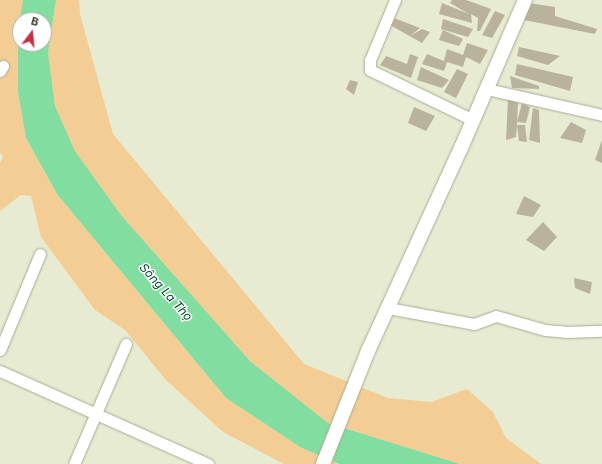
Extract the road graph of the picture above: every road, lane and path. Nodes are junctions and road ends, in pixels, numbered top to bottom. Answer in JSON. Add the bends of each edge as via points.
{"nodes":[{"id":1,"x":395,"y":0,"type":"edge"},
{"id":2,"x":525,"y":0,"type":"edge"},
{"id":3,"x":487,"y":89,"type":"junction"},
{"id":4,"x":602,"y":115,"type":"edge"},
{"id":5,"x":473,"y":120,"type":"junction"},
{"id":6,"x":40,"y":254,"type":"dead end"},
{"id":7,"x":388,"y":308,"type":"junction"},
{"id":8,"x":602,"y":331,"type":"edge"},
{"id":9,"x":126,"y":344,"type":"dead end"},
{"id":10,"x":0,"y":350,"type":"edge"},
{"id":11,"x":0,"y":371,"type":"edge"},
{"id":12,"x":96,"y":414,"type":"junction"},
{"id":13,"x":74,"y":464,"type":"edge"},
{"id":14,"x":208,"y":464,"type":"edge"},
{"id":15,"x":323,"y":464,"type":"edge"}],
"edges":[{"from":1,"to":5,"type":"street","via":[[370,60],[370,70]]},
{"from":2,"to":3,"type":"street"},
{"from":3,"to":4,"type":"street"},
{"from":3,"to":5,"type":"street"},
{"from":5,"to":7,"type":"street"},
{"from":6,"to":10,"type":"street"},
{"from":7,"to":8,"type":"street","via":[[474,324],[496,316],[544,330]]},
{"from":7,"to":15,"type":"street"},
{"from":9,"to":12,"type":"street"},
{"from":11,"to":12,"type":"street"},
{"from":12,"to":13,"type":"street"},
{"from":12,"to":14,"type":"street"}]}
